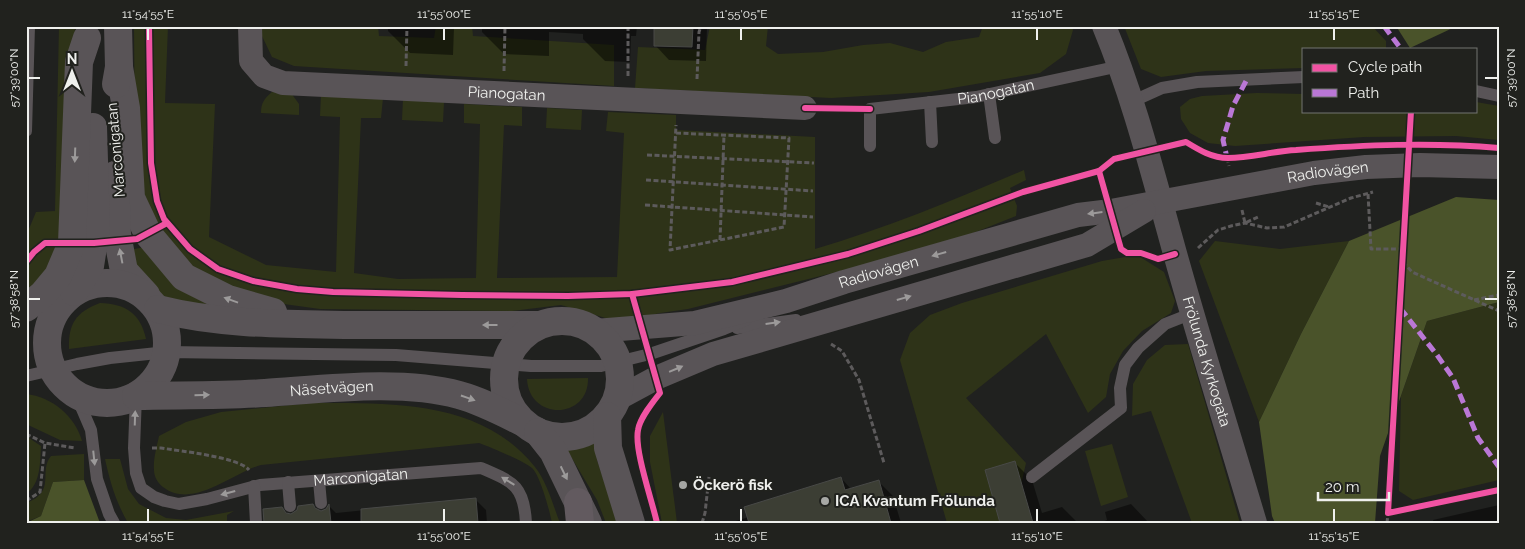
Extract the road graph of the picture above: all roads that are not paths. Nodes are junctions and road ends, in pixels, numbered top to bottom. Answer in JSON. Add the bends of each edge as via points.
{"nodes":[{"id":1,"x":28,"y":26,"type":"edge"},
{"id":2,"x":118,"y":26,"type":"edge"},
{"id":3,"x":250,"y":26,"type":"edge"},
{"id":4,"x":1104,"y":26,"type":"edge"},
{"id":5,"x":86,"y":32,"type":"edge"},
{"id":6,"x":1120,"y":66,"type":"junction"},
{"id":7,"x":118,"y":67,"type":"junction"},
{"id":8,"x":1302,"y":77,"type":"edge"},
{"id":9,"x":1478,"y":92,"type":"edge"},
{"id":10,"x":990,"y":94,"type":"junction"},
{"id":11,"x":1499,"y":96,"type":"edge"},
{"id":12,"x":930,"y":102,"type":"junction"},
{"id":13,"x":1131,"y":102,"type":"junction"},
{"id":14,"x":805,"y":108,"type":"dead end"},
{"id":15,"x":26,"y":130,"type":"edge"},
{"id":16,"x":995,"y":138,"type":"dead end"},
{"id":17,"x":932,"y":142,"type":"dead end"},
{"id":18,"x":870,"y":146,"type":"dead end"},
{"id":19,"x":1499,"y":167,"type":"edge"},
{"id":20,"x":1161,"y":201,"type":"junction"},
{"id":21,"x":67,"y":299,"type":"junction"},
{"id":22,"x":152,"y":302,"type":"junction"},
{"id":23,"x":786,"y":302,"type":"junction"},
{"id":24,"x":26,"y":308,"type":"edge"},
{"id":25,"x":26,"y":312,"type":"edge"},
{"id":26,"x":857,"y":312,"type":"junction"},
{"id":27,"x":1193,"y":313,"type":"junction"},
{"id":28,"x":320,"y":324,"type":"junction"},
{"id":29,"x":539,"y":325,"type":"junction"},
{"id":30,"x":724,"y":329,"type":"junction"},
{"id":31,"x":595,"y":330,"type":"junction"},
{"id":32,"x":167,"y":352,"type":"junction"},
{"id":33,"x":43,"y":360,"type":"edge"},
{"id":34,"x":618,"y":362,"type":"junction"},
{"id":35,"x":506,"y":364,"type":"junction"},
{"id":36,"x":26,"y":376,"type":"edge"},
{"id":37,"x":76,"y":395,"type":"junction"},
{"id":38,"x":136,"y":396,"type":"junction"},
{"id":39,"x":612,"y":407,"type":"junction"},
{"id":40,"x":530,"y":427,"type":"junction"},
{"id":41,"x":1032,"y":477,"type":"dead end"},
{"id":42,"x":319,"y":481,"type":"junction"},
{"id":43,"x":288,"y":482,"type":"junction"},
{"id":44,"x":254,"y":486,"type":"junction"},
{"id":45,"x":321,"y":503,"type":"dead end"},
{"id":46,"x":290,"y":506,"type":"dead end"},
{"id":47,"x":582,"y":516,"type":"edge"},
{"id":48,"x":114,"y":523,"type":"edge"},
{"id":49,"x":256,"y":523,"type":"edge"},
{"id":50,"x":526,"y":523,"type":"edge"},
{"id":51,"x":631,"y":523,"type":"edge"},
{"id":52,"x":1255,"y":523,"type":"edge"}],
"edges":[{"from":1,"to":15,"type":"lane"},
{"from":2,"to":7,"type":"street","name":"Marconigatan"},
{"from":3,"to":14,"type":"street","name":"Pianogatan","via":[[251,62],[264,76],[284,82]]},
{"from":4,"to":6,"type":"street","name":"Frölunda Kyrkogata"},
{"from":5,"to":21,"type":"street","name":"Marconigatan","via":[[92,62],[96,228],[90,266]]},
{"from":5,"to":24,"type":"street","name":"Marconigatan","one_way":true,"via":[[79,62],[72,243],[58,276]]},
{"from":6,"to":10,"type":"lane","name":"Pianogatan"},
{"from":6,"to":13,"type":"street","name":"Frölunda Kyrkogata"},
{"from":22,"to":7,"type":"street","name":"Marconigatan","one_way":true,"via":[[124,271],[117,234],[113,111]]},
{"from":28,"to":7,"type":"street","name":"Marconigatan","one_way":true,"via":[[228,300],[184,277],[148,234],[131,198],[126,108]]},
{"from":8,"to":13,"type":"lane","via":[[1197,82],[1162,88]]},
{"from":9,"to":11,"type":"lane"},
{"from":10,"to":12,"type":"lane","name":"Pianogatan"},
{"from":10,"to":16,"type":"lane"},
{"from":12,"to":17,"type":"lane"},
{"from":12,"to":18,"type":"lane","name":"Pianogatan","via":[[870,109]]},
{"from":13,"to":20,"type":"street","name":"Frölunda Kyrkogata"},
{"from":19,"to":20,"type":"street","name":"Radiovägen","via":[[1366,167],[1314,173]]},
{"from":20,"to":23,"type":"street","name":"Radiovägen","one_way":true,"via":[[1069,217]]},
{"from":26,"to":20,"type":"street","name":"Radiovägen","one_way":true,"via":[[1087,245]]},
{"from":20,"to":27,"type":"street","name":"Frölunda Kyrkogata"},
{"from":21,"to":22,"type":"street","via":[[92,284],[111,282],[130,286]]},
{"from":21,"to":25,"type":"street"},
{"from":21,"to":33,"type":"street","name":"Marconigatan","via":[[53,317]]},
{"from":22,"to":28,"type":"street","via":[[188,317]]},
{"from":22,"to":32,"type":"street","via":[[167,330]]},
{"from":23,"to":30,"type":"lane"},
{"from":23,"to":31,"type":"street","name":"Radiovägen","via":[[695,322]]},
{"from":30,"to":26,"type":"lane","one_way":true},
{"from":39,"to":26,"type":"street","name":"Radiovägen","one_way":true,"via":[[656,378],[713,354]]},
{"from":27,"to":41,"type":"lane","via":[[1165,324],[1138,348],[1125,365],[1120,388],[1121,408]]},
{"from":27,"to":52,"type":"street","name":"Frölunda Kyrkogata"},
{"from":29,"to":28,"type":"street","one_way":true},
{"from":29,"to":31,"type":"street","via":[[568,321]]},
{"from":29,"to":35,"type":"street","via":[[518,341]]},
{"from":30,"to":34,"type":"lane"},
{"from":31,"to":34,"type":"street","via":[[613,350]]},
{"from":32,"to":33,"type":"lane"},
{"from":32,"to":35,"type":"lane","via":[[396,355]]},
{"from":32,"to":38,"type":"street","via":[[157,378]]},
{"from":33,"to":36,"type":"lane"},
{"from":33,"to":37,"type":"street"},
{"from":34,"to":35,"type":"lane","via":[[581,367]]},
{"from":34,"to":39,"type":"street","via":[[620,387]]},
{"from":35,"to":40,"type":"street","via":[[506,395],[512,409]]},
{"from":37,"to":38,"type":"street","via":[[108,403]]},
{"from":37,"to":48,"type":"lane","one_way":true,"via":[[91,430],[97,479]]},
{"from":38,"to":40,"type":"street","name":"Näsetvägen","one_way":true,"via":[[254,394],[364,387],[421,389],[458,395],[489,405]]},
{"from":44,"to":38,"type":"lane","name":"Marconigatan","one_way":true,"via":[[178,504],[154,497],[141,488],[134,448]]},
{"from":39,"to":40,"type":"street","via":[[596,426],[568,437],[553,436]]},
{"from":39,"to":51,"type":"street","via":[[608,448]]},
{"from":40,"to":47,"type":"street","name":"Näsetvägen","one_way":true,"via":[[553,451]]},
{"from":42,"to":43,"type":"lane","name":"Marconigatan"},
{"from":42,"to":45,"type":"lane"},
{"from":50,"to":42,"type":"lane","name":"Marconigatan","one_way":true,"via":[[525,503],[515,485],[481,468]]},
{"from":43,"to":44,"type":"lane","name":"Marconigatan"},
{"from":43,"to":46,"type":"lane"},
{"from":44,"to":49,"type":"lane"}]}
